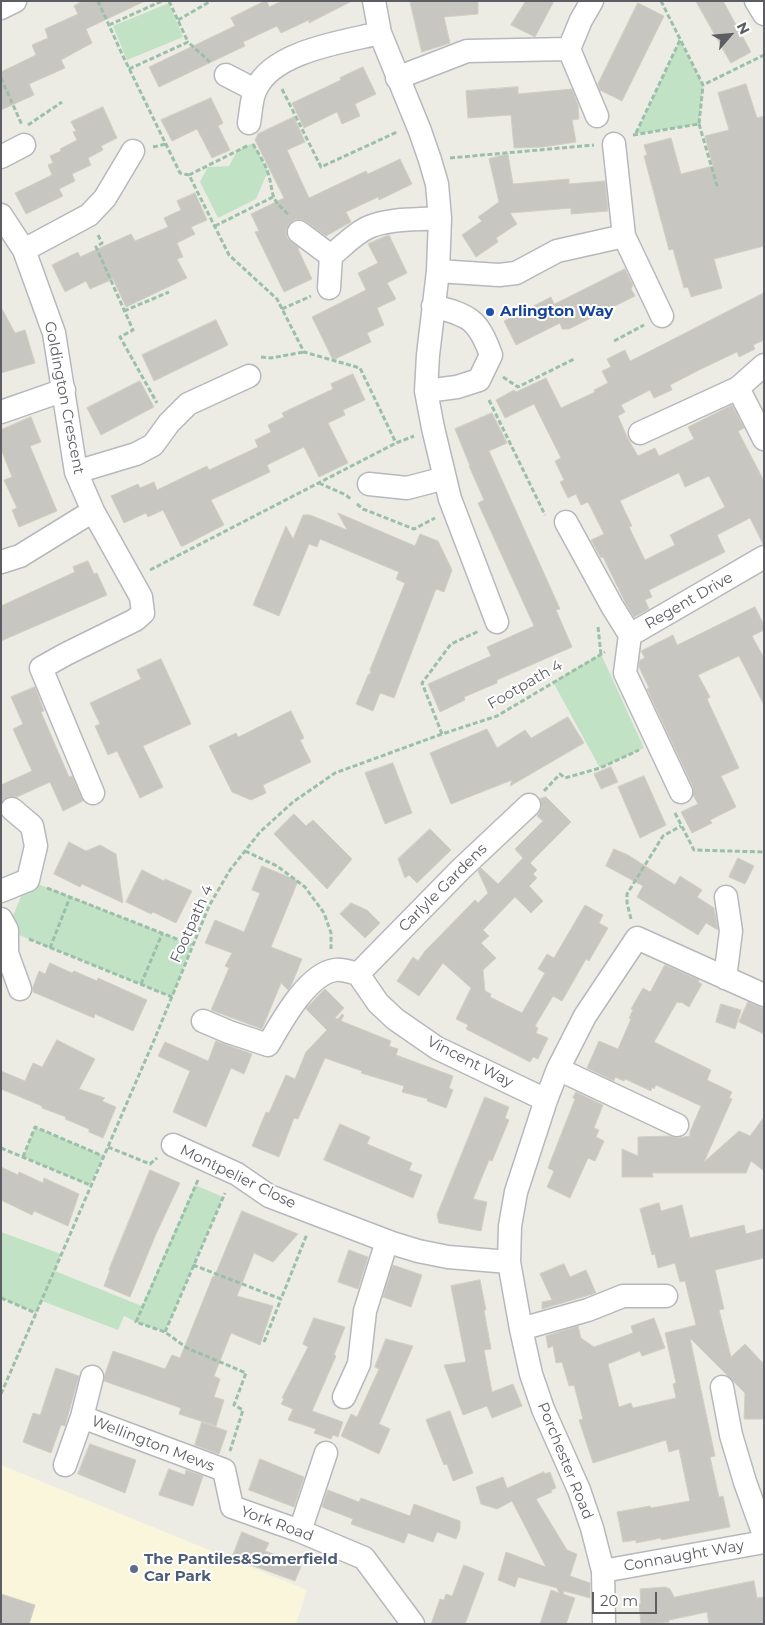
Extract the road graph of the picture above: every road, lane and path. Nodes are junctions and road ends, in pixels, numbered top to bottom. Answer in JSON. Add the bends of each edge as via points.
{"nodes":[{"id":1,"x":15,"y":1,"type":"edge"},
{"id":2,"x":98,"y":1,"type":"edge"},
{"id":3,"x":162,"y":1,"type":"edge"},
{"id":4,"x":169,"y":1,"type":"edge"},
{"id":5,"x":211,"y":1,"type":"edge"},
{"id":6,"x":374,"y":1,"type":"edge"},
{"id":7,"x":592,"y":1,"type":"edge"},
{"id":8,"x":661,"y":1,"type":"edge"},
{"id":9,"x":756,"y":1,"type":"edge"},
{"id":10,"x":1,"y":8,"type":"edge"},
{"id":11,"x":764,"y":14,"type":"edge"},
{"id":12,"x":178,"y":20,"type":"junction"},
{"id":13,"x":109,"y":25,"type":"junction"},
{"id":14,"x":380,"y":33,"type":"junction"},
{"id":15,"x":680,"y":40,"type":"junction"},
{"id":16,"x":188,"y":42,"type":"junction"},
{"id":17,"x":569,"y":49,"type":"junction"},
{"id":18,"x":764,"y":55,"type":"edge"},
{"id":19,"x":272,"y":68,"type":"junction"},
{"id":20,"x":129,"y":69,"type":"junction"},
{"id":21,"x":226,"y":75,"type":"joint"},
{"id":22,"x":1,"y":78,"type":"edge"},
{"id":23,"x":397,"y":78,"type":"junction"},
{"id":24,"x":703,"y":85,"type":"junction"},
{"id":25,"x":255,"y":90,"type":"junction"},
{"id":26,"x":62,"y":102,"type":"dead end"},
{"id":27,"x":597,"y":116,"type":"dead end"},
{"id":28,"x":417,"y":123,"type":"junction"},
{"id":29,"x":699,"y":124,"type":"junction"},
{"id":30,"x":251,"y":133,"type":"junction"},
{"id":31,"x":636,"y":134,"type":"junction"},
{"id":32,"x":614,"y":144,"type":"junction"},
{"id":33,"x":24,"y":145,"type":"dead end"},
{"id":34,"x":133,"y":151,"type":"dead end"},
{"id":35,"x":1,"y":157,"type":"edge"},
{"id":36,"x":430,"y":160,"type":"junction"},
{"id":37,"x":189,"y":175,"type":"junction"},
{"id":38,"x":718,"y":190,"type":"dead end"},
{"id":39,"x":273,"y":197,"type":"junction"},
{"id":40,"x":1,"y":215,"type":"edge"},
{"id":41,"x":89,"y":215,"type":"junction"},
{"id":42,"x":440,"y":218,"type":"junction"},
{"id":43,"x":216,"y":226,"type":"junction"},
{"id":44,"x":299,"y":232,"type":"joint"},
{"id":45,"x":624,"y":236,"type":"junction"},
{"id":46,"x":24,"y":250,"type":"junction"},
{"id":47,"x":331,"y":256,"type":"junction"},
{"id":48,"x":438,"y":271,"type":"junction"},
{"id":49,"x":329,"y":288,"type":"joint"},
{"id":50,"x":169,"y":292,"type":"dead end"},
{"id":51,"x":433,"y":306,"type":"junction"},
{"id":52,"x":282,"y":309,"type":"junction"},
{"id":53,"x":124,"y":311,"type":"junction"},
{"id":54,"x":662,"y":316,"type":"joint"},
{"id":55,"x":614,"y":341,"type":"dead end"},
{"id":56,"x":304,"y":352,"type":"junction"},
{"id":57,"x":574,"y":359,"type":"dead end"},
{"id":58,"x":764,"y":365,"type":"edge"},
{"id":59,"x":486,"y":366,"type":"junction"},
{"id":60,"x":249,"y":376,"type":"joint"},
{"id":61,"x":738,"y":388,"type":"junction"},
{"id":62,"x":64,"y":390,"type":"junction"},
{"id":63,"x":426,"y":391,"type":"junction"},
{"id":64,"x":1,"y":412,"type":"edge"},
{"id":65,"x":169,"y":423,"type":"junction"},
{"id":66,"x":433,"y":428,"type":"junction"},
{"id":67,"x":640,"y":433,"type":"dead end"},
{"id":68,"x":764,"y":439,"type":"edge"},
{"id":69,"x":396,"y":443,"type":"junction"},
{"id":70,"x":76,"y":472,"type":"junction"},
{"id":71,"x":445,"y":478,"type":"junction"},
{"id":72,"x":319,"y":483,"type":"junction"},
{"id":73,"x":369,"y":484,"type":"dead end"},
{"id":74,"x":454,"y":509,"type":"junction"},
{"id":75,"x":93,"y":511,"type":"junction"},
{"id":76,"x":566,"y":522,"type":"dead end"},
{"id":77,"x":764,"y":557,"type":"edge"},
{"id":78,"x":1,"y":562,"type":"edge"},
{"id":79,"x":131,"y":580,"type":"junction"},
{"id":80,"x":497,"y":622,"type":"joint"},
{"id":81,"x":630,"y":635,"type":"junction"},
{"id":82,"x":442,"y":734,"type":"junction"},
{"id":83,"x":644,"y":748,"type":"dead end"},
{"id":84,"x":681,"y":792,"type":"dead end"},
{"id":85,"x":93,"y":793,"type":"dead end"},
{"id":86,"x":529,"y":805,"type":"joint"},
{"id":87,"x":12,"y":809,"type":"dead end"},
{"id":88,"x":245,"y":851,"type":"junction"},
{"id":89,"x":764,"y":852,"type":"edge"},
{"id":90,"x":28,"y":880,"type":"junction"},
{"id":91,"x":1,"y":891,"type":"edge"},
{"id":92,"x":70,"y":897,"type":"junction"},
{"id":93,"x":726,"y":897,"type":"dead end"},
{"id":94,"x":4,"y":925,"type":"edge"},
{"id":95,"x":162,"y":934,"type":"junction"},
{"id":96,"x":637,"y":938,"type":"junction"},
{"id":97,"x":192,"y":945,"type":"junction"},
{"id":98,"x":50,"y":948,"type":"junction"},
{"id":99,"x":336,"y":970,"type":"junction"},
{"id":100,"x":358,"y":974,"type":"junction"},
{"id":101,"x":725,"y":978,"type":"junction"},
{"id":102,"x":142,"y":984,"type":"junction"},
{"id":103,"x":20,"y":988,"type":"dead end"},
{"id":104,"x":764,"y":995,"type":"edge"},
{"id":105,"x":172,"y":997,"type":"junction"},
{"id":106,"x":203,"y":1021,"type":"dead end"},
{"id":107,"x":558,"y":1069,"type":"junction"},
{"id":108,"x":546,"y":1100,"type":"junction"},
{"id":109,"x":677,"y":1125,"type":"dead end"},
{"id":110,"x":173,"y":1145,"type":"joint"},
{"id":111,"x":108,"y":1147,"type":"junction"},
{"id":112,"x":1,"y":1148,"type":"edge"},
{"id":113,"x":103,"y":1156,"type":"junction"},
{"id":114,"x":23,"y":1157,"type":"junction"},
{"id":115,"x":206,"y":1160,"type":"junction"},
{"id":116,"x":238,"y":1174,"type":"junction"},
{"id":117,"x":90,"y":1185,"type":"junction"},
{"id":118,"x":316,"y":1214,"type":"junction"},
{"id":119,"x":387,"y":1241,"type":"junction"},
{"id":120,"x":509,"y":1262,"type":"junction"},
{"id":121,"x":193,"y":1265,"type":"junction"},
{"id":122,"x":666,"y":1296,"type":"dead end"},
{"id":123,"x":1,"y":1298,"type":"edge"},
{"id":124,"x":281,"y":1299,"type":"junction"},
{"id":125,"x":36,"y":1313,"type":"junction"},
{"id":126,"x":521,"y":1329,"type":"junction"},
{"id":127,"x":165,"y":1332,"type":"junction"},
{"id":128,"x":264,"y":1342,"type":"dead end"},
{"id":129,"x":92,"y":1377,"type":"dead end"},
{"id":130,"x":722,"y":1387,"type":"dead end"},
{"id":131,"x":1,"y":1394,"type":"edge"},
{"id":132,"x":344,"y":1397,"type":"dead end"},
{"id":133,"x":82,"y":1417,"type":"junction"},
{"id":134,"x":326,"y":1453,"type":"dead end"},
{"id":135,"x":65,"y":1465,"type":"dead end"},
{"id":136,"x":224,"y":1470,"type":"junction"},
{"id":137,"x":300,"y":1531,"type":"junction"},
{"id":138,"x":764,"y":1536,"type":"edge"},
{"id":139,"x":764,"y":1542,"type":"edge"},
{"id":140,"x":603,"y":1571,"type":"junction"},
{"id":141,"x":413,"y":1624,"type":"edge"},
{"id":142,"x":604,"y":1624,"type":"edge"}],
"edges":[{"from":1,"to":10,"type":"street"},
{"from":2,"to":13,"type":"path"},
{"from":3,"to":13,"type":"path"},
{"from":4,"to":12,"type":"path"},
{"from":5,"to":12,"type":"path"},
{"from":6,"to":14,"type":"street"},
{"from":7,"to":17,"type":"street"},
{"from":8,"to":15,"type":"path"},
{"from":9,"to":11,"type":"street"},
{"from":12,"to":16,"type":"path"},
{"from":13,"to":20,"type":"path"},
{"from":14,"to":19,"type":"street","via":[[299,54]]},
{"from":14,"to":23,"type":"street"},
{"from":15,"to":24,"type":"path"},
{"from":15,"to":31,"type":"path"},
{"from":16,"to":20,"type":"path"},
{"from":16,"to":21,"type":"path"},
{"from":17,"to":23,"type":"street","via":[[467,51]]},
{"from":17,"to":27,"type":"street"},
{"from":18,"to":24,"type":"path"},
{"from":19,"to":25,"type":"street"},
{"from":19,"to":28,"type":"path","via":[[321,167]]},
{"from":20,"to":37,"type":"path","via":[[180,173]]},
{"from":21,"to":25,"type":"street"},
{"from":22,"to":26,"type":"path","via":[[24,128]]},
{"from":23,"to":28,"type":"street"},
{"from":24,"to":29,"type":"path"},
{"from":25,"to":30,"type":"street"},
{"from":28,"to":36,"type":"street"},
{"from":29,"to":31,"type":"path"},
{"from":29,"to":38,"type":"path"},
{"from":30,"to":37,"type":"path"},
{"from":30,"to":39,"type":"path","via":[[268,171]]},
{"from":31,"to":32,"type":"path"},
{"from":32,"to":36,"type":"path"},
{"from":32,"to":45,"type":"street"},
{"from":33,"to":35,"type":"street"},
{"from":34,"to":41,"type":"street","via":[[105,198]]},
{"from":36,"to":42,"type":"street","via":[[437,184]]},
{"from":37,"to":43,"type":"path"},
{"from":39,"to":43,"type":"path"},
{"from":39,"to":44,"type":"path"},
{"from":40,"to":46,"type":"street","name":"Goldington Crescent"},
{"from":41,"to":46,"type":"street"},
{"from":41,"to":53,"type":"path","via":[[102,243],[96,247]]},
{"from":42,"to":47,"type":"street","via":[[386,222],[368,227]]},
{"from":42,"to":48,"type":"street"},
{"from":43,"to":52,"type":"path","via":[[229,255],[277,299]]},
{"from":44,"to":47,"type":"street"},
{"from":45,"to":48,"type":"street","via":[[557,251],[516,273]]},
{"from":45,"to":54,"type":"street"},
{"from":46,"to":62,"type":"street","name":"Goldington Crescent","via":[[54,333]]},
{"from":47,"to":49,"type":"street"},
{"from":48,"to":51,"type":"street"},
{"from":49,"to":52,"type":"path"},
{"from":50,"to":53,"type":"path"},
{"from":51,"to":59,"type":"street","via":[[472,320],[483,334],[491,355]]},
{"from":51,"to":63,"type":"street"},
{"from":52,"to":56,"type":"path"},
{"from":53,"to":65,"type":"path","via":[[133,330],[120,338]]},
{"from":54,"to":55,"type":"path"},
{"from":56,"to":60,"type":"path","via":[[260,357],[244,365]]},
{"from":56,"to":69,"type":"path","via":[[360,368]]},
{"from":57,"to":59,"type":"path","via":[[518,386]]},
{"from":58,"to":61,"type":"street"},
{"from":59,"to":63,"type":"street","via":[[479,380]]},
{"from":60,"to":65,"type":"street","via":[[188,404]]},
{"from":61,"to":67,"type":"street"},
{"from":61,"to":68,"type":"street"},
{"from":62,"to":64,"type":"street"},
{"from":62,"to":70,"type":"street","name":"Goldington Crescent"},
{"from":63,"to":66,"type":"street"},
{"from":65,"to":70,"type":"street","via":[[153,445],[136,454]]},
{"from":66,"to":69,"type":"path"},
{"from":66,"to":71,"type":"street"},
{"from":69,"to":72,"type":"path"},
{"from":70,"to":75,"type":"street","name":"Goldington Crescent"},
{"from":71,"to":73,"type":"street","via":[[407,488]]},
{"from":71,"to":74,"type":"street"},
{"from":72,"to":74,"type":"path","via":[[346,495],[363,509],[414,529]]},
{"from":72,"to":79,"type":"path"},
{"from":74,"to":80,"type":"street"},
{"from":75,"to":78,"type":"street","via":[[20,556]]},
{"from":75,"to":79,"type":"street","name":"Goldington Crescent"},
{"from":76,"to":81,"type":"street"},
{"from":77,"to":81,"type":"street","name":"Regent Drive"},
{"from":79,"to":85,"type":"street","name":"Goldington Crescent","via":[[141,596],[143,613],[41,668]]},
{"from":80,"to":82,"type":"path","via":[[452,644],[422,683]]},
{"from":81,"to":82,"type":"path","name":"Footpath 4","via":[[497,716]]},
{"from":81,"to":84,"type":"street","name":"Regent Drive","via":[[625,673]]},
{"from":82,"to":88,"type":"path","name":"Footpath 4","via":[[335,774],[293,802],[260,832]]},
{"from":83,"to":86,"type":"path","via":[[600,768],[566,778],[560,774]]},
{"from":86,"to":100,"type":"street","name":"Carlyle Gardens"},
{"from":87,"to":90,"type":"street","via":[[32,826],[36,846]]},
{"from":88,"to":97,"type":"path","name":"Footpath 4","via":[[209,906]]},
{"from":88,"to":99,"type":"path","via":[[277,866],[305,888],[324,913]]},
{"from":89,"to":96,"type":"path","via":[[694,850],[681,826],[663,836],[627,894]]},
{"from":90,"to":91,"type":"street"},
{"from":90,"to":92,"type":"path"},
{"from":92,"to":95,"type":"path"},
{"from":92,"to":98,"type":"path"},
{"from":93,"to":101,"type":"street","via":[[730,931]]},
{"from":94,"to":98,"type":"path"},
{"from":94,"to":103,"type":"street","via":[[7,953]]},
{"from":95,"to":97,"type":"path"},
{"from":95,"to":102,"type":"path"},
{"from":96,"to":101,"type":"street"},
{"from":96,"to":107,"type":"street","name":"Porchester Road","via":[[585,1016]]},
{"from":97,"to":105,"type":"path","name":"Footpath 4"},
{"from":98,"to":102,"type":"path"},
{"from":99,"to":100,"type":"street"},
{"from":99,"to":106,"type":"street","via":[[322,975],[309,987],[292,1006],[268,1045]]},
{"from":100,"to":108,"type":"street","name":"Vincent Way","via":[[378,1003],[395,1019],[437,1048]]},
{"from":101,"to":104,"type":"street"},
{"from":102,"to":105,"type":"path"},
{"from":105,"to":111,"type":"path","name":"Footpath 4"},
{"from":107,"to":108,"type":"street","name":"Porchester Road"},
{"from":107,"to":109,"type":"street"},
{"from":108,"to":120,"type":"street","name":"Porchester Road","via":[[516,1192],[510,1226]]},
{"from":110,"to":111,"type":"path","via":[[150,1164]]},
{"from":110,"to":115,"type":"street","name":"Montpelier Close"},
{"from":111,"to":113,"type":"path","name":"Footpath 4"},
{"from":112,"to":114,"type":"path"},
{"from":113,"to":114,"type":"path","via":[[35,1127]]},
{"from":113,"to":117,"type":"path","name":"Footpath 4"},
{"from":114,"to":117,"type":"path"},
{"from":115,"to":116,"type":"street","name":"Montpelier Close"},
{"from":115,"to":127,"type":"path","via":[[136,1322]]},
{"from":116,"to":118,"type":"street","name":"Montpelier Close","via":[[269,1196]]},
{"from":116,"to":121,"type":"path","via":[[223,1197]]},
{"from":117,"to":125,"type":"path","name":"Footpath 4"},
{"from":118,"to":119,"type":"street","name":"Montpelier Close"},
{"from":118,"to":124,"type":"path"},
{"from":119,"to":120,"type":"street","name":"Montpelier Close","via":[[440,1255]]},
{"from":119,"to":132,"type":"street","via":[[365,1311],[359,1364]]},
{"from":120,"to":126,"type":"street","name":"Porchester Road"},
{"from":121,"to":124,"type":"path"},
{"from":121,"to":127,"type":"path"},
{"from":122,"to":126,"type":"street","via":[[622,1296],[588,1310]]},
{"from":123,"to":125,"type":"path"},
{"from":124,"to":128,"type":"path"},
{"from":125,"to":131,"type":"path","name":"Footpath 4"},
{"from":126,"to":140,"type":"street","name":"Porchester Road","via":[[531,1374],[579,1490]]},
{"from":127,"to":136,"type":"path","via":[[187,1348],[246,1373],[234,1405],[243,1410]]},
{"from":129,"to":133,"type":"street","name":"Wellington Mews"},
{"from":130,"to":138,"type":"street","name":"Connaught Way","via":[[731,1435]]},
{"from":133,"to":135,"type":"street","name":"Wellington Mews"},
{"from":133,"to":136,"type":"street","name":"Wellington Mews"},
{"from":134,"to":137,"type":"street"},
{"from":136,"to":137,"type":"street","name":"York Road","via":[[232,1507]]},
{"from":137,"to":141,"type":"street","name":"York Road","via":[[364,1558]]},
{"from":139,"to":140,"type":"street","name":"Connaught Way"},
{"from":140,"to":142,"type":"street","name":"Porchester Road"}]}
